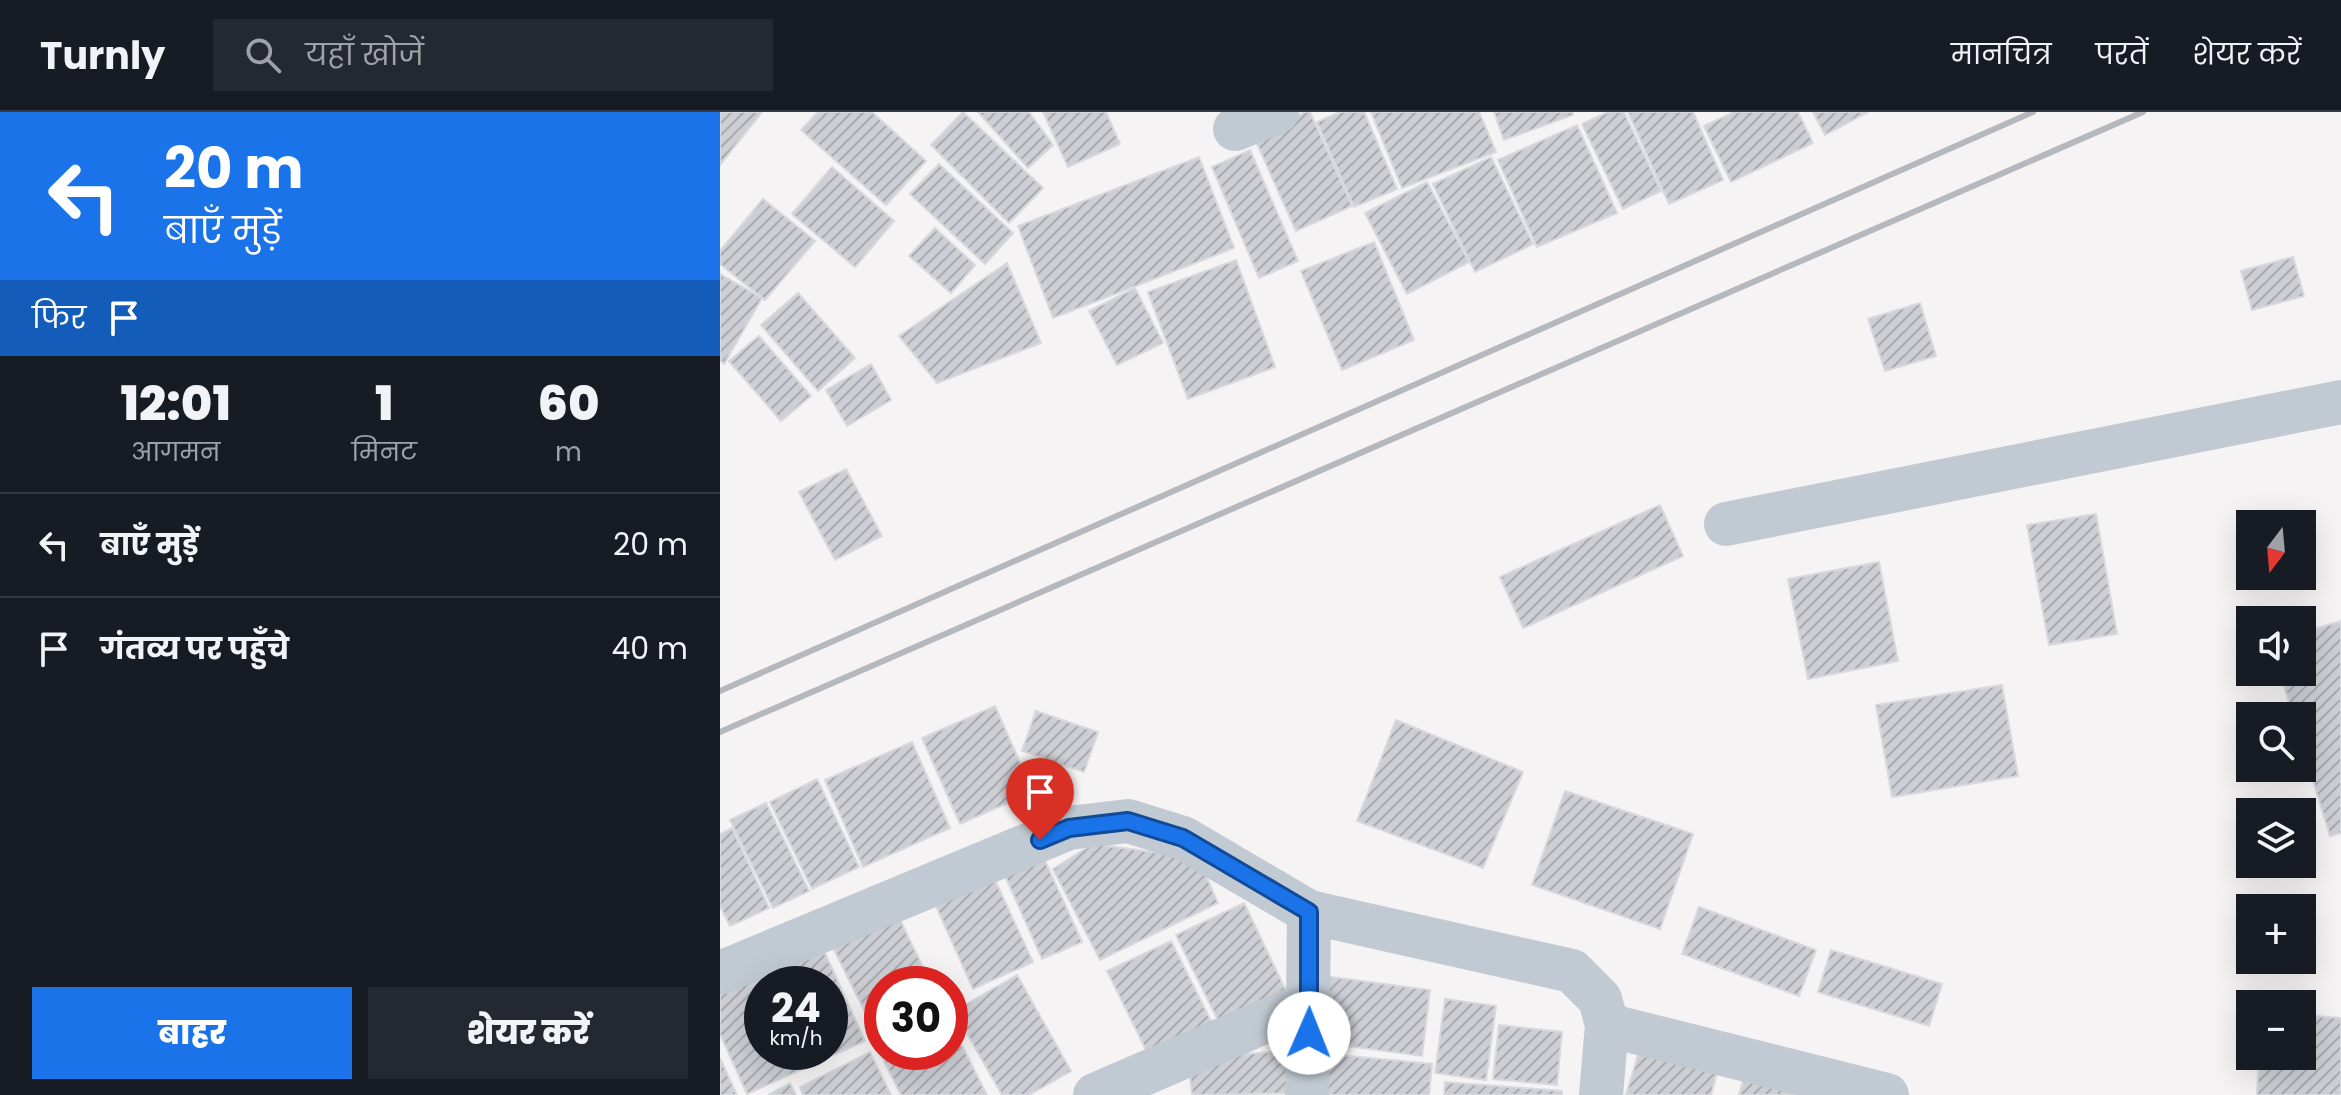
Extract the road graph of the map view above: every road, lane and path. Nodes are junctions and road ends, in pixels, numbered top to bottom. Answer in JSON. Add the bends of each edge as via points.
{"nodes":[{"id":1,"x":1277,"y":112,"type":"edge"},
{"id":2,"x":1235,"y":129,"type":"dead end"},
{"id":3,"x":2341,"y":402,"type":"edge"},
{"id":4,"x":1726,"y":524,"type":"dead end"},
{"id":5,"x":1309,"y":912,"type":"junction"},
{"id":6,"x":720,"y":973,"type":"edge"},
{"id":7,"x":1310,"y":1002,"type":"junction"},
{"id":8,"x":1607,"y":1025,"type":"junction"},
{"id":9,"x":1095,"y":1095,"type":"edge"},
{"id":10,"x":1307,"y":1095,"type":"edge"},
{"id":11,"x":1601,"y":1095,"type":"edge"},
{"id":12,"x":1887,"y":1095,"type":"edge"}],
"edges":[{"from":1,"to":2,"type":"street"},
{"from":3,"to":4,"type":"street"},
{"from":5,"to":6,"type":"street","via":[[1183,838],[1128,821],[1096,823],[1069,828]]},
{"from":5,"to":7,"type":"street"},
{"from":5,"to":8,"type":"street","via":[[1572,971],[1600,999]]},
{"from":7,"to":9,"type":"street"},
{"from":7,"to":10,"type":"street"},
{"from":8,"to":11,"type":"street"},
{"from":8,"to":12,"type":"street"}]}
